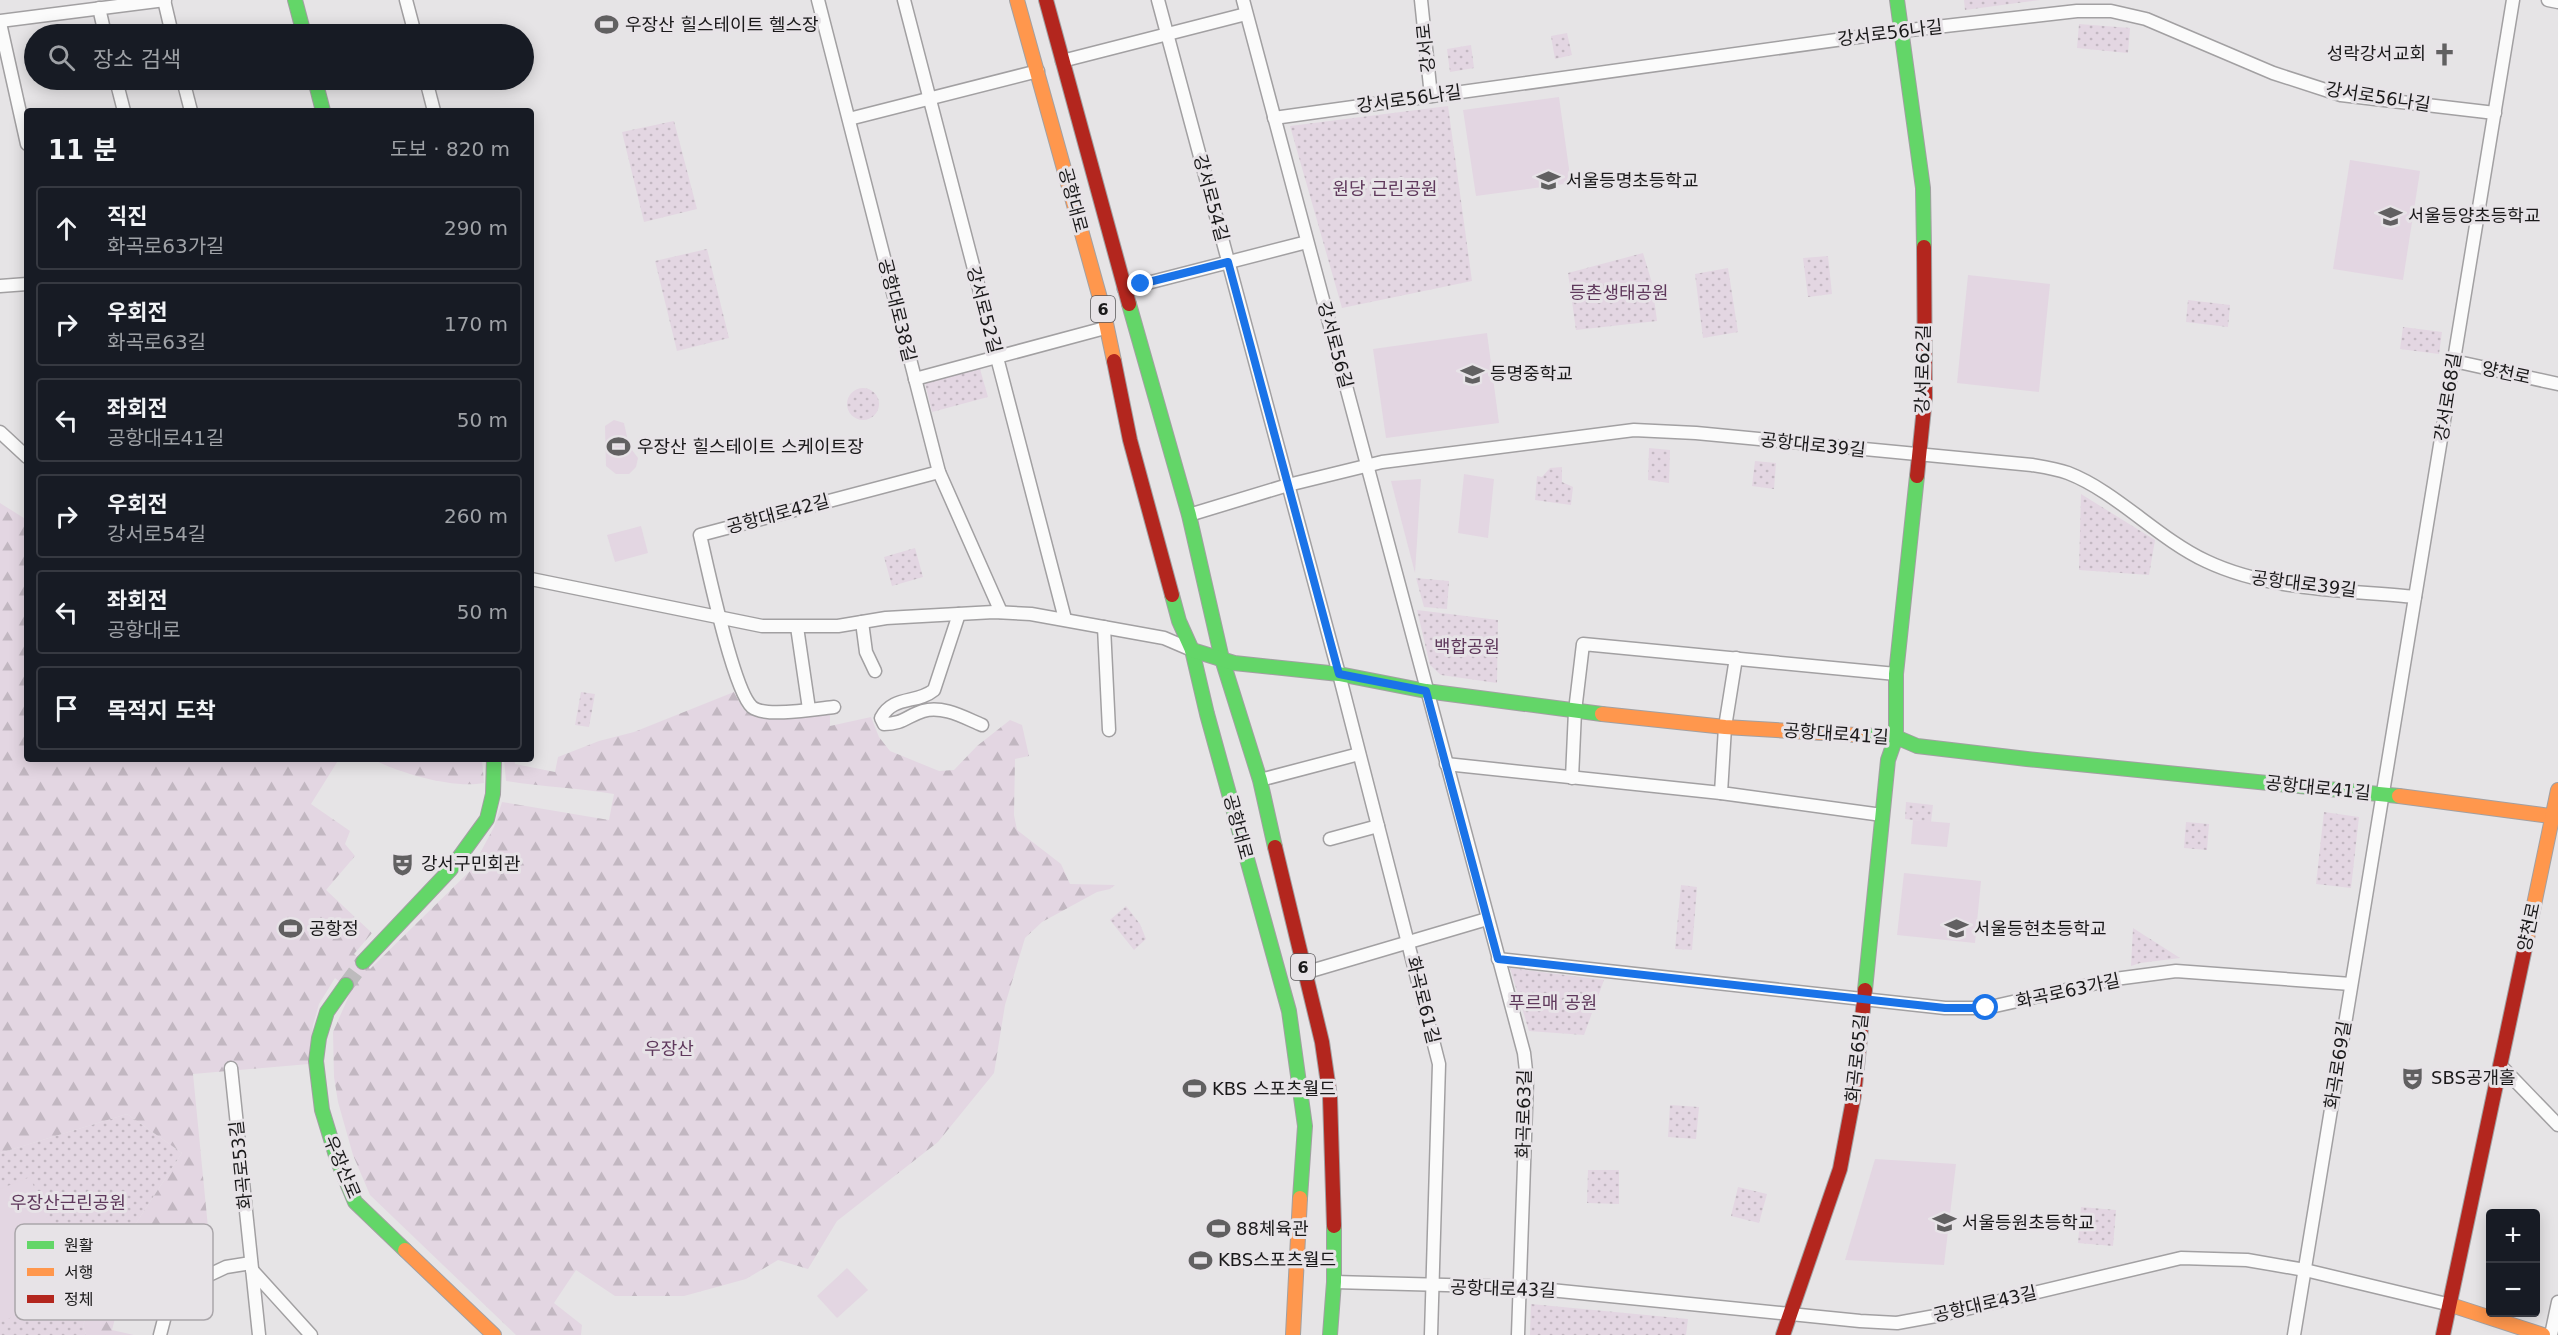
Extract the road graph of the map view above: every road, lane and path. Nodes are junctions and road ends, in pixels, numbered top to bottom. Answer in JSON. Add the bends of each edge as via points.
{"nodes":[{"id":1,"x":165,"y":0,"type":"edge"},
{"id":2,"x":295,"y":0,"type":"edge"},
{"id":3,"x":406,"y":0,"type":"edge"},
{"id":4,"x":818,"y":0,"type":"edge"},
{"id":5,"x":904,"y":0,"type":"edge"},
{"id":6,"x":1017,"y":0,"type":"edge"},
{"id":7,"x":1046,"y":0,"type":"edge"},
{"id":8,"x":1158,"y":0,"type":"edge"},
{"id":9,"x":1243,"y":0,"type":"edge"},
{"id":10,"x":1421,"y":0,"type":"edge"},
{"id":11,"x":1897,"y":0,"type":"edge"},
{"id":12,"x":2513,"y":0,"type":"edge"},
{"id":13,"x":2548,"y":0,"type":"edge"},
{"id":14,"x":141,"y":1,"type":"edge"},
{"id":15,"x":2558,"y":2,"type":"edge"},
{"id":16,"x":99,"y":8,"type":"junction"},
{"id":17,"x":1246,"y":14,"type":"junction"},
{"id":18,"x":0,"y":22,"type":"edge"},
{"id":19,"x":103,"y":24,"type":"edge"},
{"id":20,"x":170,"y":24,"type":"edge"},
{"id":21,"x":301,"y":24,"type":"edge"},
{"id":22,"x":412,"y":24,"type":"edge"},
{"id":23,"x":1901,"y":31,"type":"junction"},
{"id":24,"x":1167,"y":33,"type":"junction"},
{"id":25,"x":1062,"y":61,"type":"junction"},
{"id":26,"x":1038,"y":71,"type":"junction"},
{"id":27,"x":119,"y":90,"type":"edge"},
{"id":28,"x":186,"y":90,"type":"edge"},
{"id":29,"x":318,"y":90,"type":"edge"},
{"id":30,"x":429,"y":90,"type":"edge"},
{"id":31,"x":1431,"y":96,"type":"junction"},
{"id":32,"x":929,"y":99,"type":"junction"},
{"id":33,"x":123,"y":108,"type":"edge"},
{"id":34,"x":190,"y":108,"type":"edge"},
{"id":35,"x":322,"y":108,"type":"edge"},
{"id":36,"x":433,"y":108,"type":"edge"},
{"id":37,"x":2495,"y":113,"type":"junction"},
{"id":38,"x":1274,"y":118,"type":"junction"},
{"id":39,"x":849,"y":119,"type":"junction"},
{"id":40,"x":24,"y":130,"type":"edge"},
{"id":41,"x":1307,"y":242,"type":"junction"},
{"id":42,"x":1228,"y":262,"type":"junction"},
{"id":43,"x":24,"y":284,"type":"edge"},
{"id":44,"x":0,"y":286,"type":"edge"},
{"id":45,"x":1124,"y":289,"type":"junction"},
{"id":46,"x":1105,"y":328,"type":"junction"},
{"id":47,"x":996,"y":356,"type":"junction"},
{"id":48,"x":2454,"y":362,"type":"junction"},
{"id":49,"x":915,"y":379,"type":"junction"},
{"id":50,"x":2558,"y":384,"type":"edge"},
{"id":51,"x":0,"y":432,"type":"edge"},
{"id":52,"x":24,"y":454,"type":"edge"},
{"id":53,"x":1919,"y":456,"type":"junction"},
{"id":54,"x":1367,"y":466,"type":"junction"},
{"id":55,"x":939,"y":472,"type":"junction"},
{"id":56,"x":1288,"y":485,"type":"junction"},
{"id":57,"x":1189,"y":515,"type":"junction"},
{"id":58,"x":534,"y":580,"type":"edge"},
{"id":59,"x":2415,"y":597,"type":"junction"},
{"id":60,"x":1001,"y":612,"type":"junction"},
{"id":61,"x":960,"y":614,"type":"junction"},
{"id":62,"x":719,"y":617,"type":"junction"},
{"id":63,"x":1065,"y":619,"type":"junction"},
{"id":64,"x":862,"y":622,"type":"junction"},
{"id":65,"x":797,"y":627,"type":"junction"},
{"id":66,"x":1104,"y":627,"type":"junction"},
{"id":67,"x":1192,"y":650,"type":"junction"},
{"id":68,"x":1736,"y":658,"type":"junction"},
{"id":69,"x":1222,"y":659,"type":"junction"},
{"id":70,"x":875,"y":671,"type":"dead end"},
{"id":71,"x":1339,"y":674,"type":"junction"},
{"id":72,"x":1896,"y":674,"type":"junction"},
{"id":73,"x":1426,"y":691,"type":"junction"},
{"id":74,"x":834,"y":708,"type":"dead end"},
{"id":75,"x":809,"y":709,"type":"junction"},
{"id":76,"x":1575,"y":711,"type":"junction"},
{"id":77,"x":982,"y":725,"type":"dead end"},
{"id":78,"x":1725,"y":727,"type":"junction"},
{"id":79,"x":1109,"y":730,"type":"dead end"},
{"id":80,"x":1896,"y":738,"type":"junction"},
{"id":81,"x":1359,"y":754,"type":"junction"},
{"id":82,"x":494,"y":762,"type":"edge"},
{"id":83,"x":1446,"y":764,"type":"junction"},
{"id":84,"x":1572,"y":778,"type":"junction"},
{"id":85,"x":1260,"y":780,"type":"junction"},
{"id":86,"x":2558,"y":790,"type":"edge"},
{"id":87,"x":1720,"y":793,"type":"junction"},
{"id":88,"x":2382,"y":794,"type":"junction"},
{"id":89,"x":1882,"y":815,"type":"junction"},
{"id":90,"x":2555,"y":817,"type":"edge"},
{"id":91,"x":1378,"y":826,"type":"junction"},
{"id":92,"x":1329,"y":839,"type":"dead end"},
{"id":93,"x":1487,"y":919,"type":"junction"},
{"id":94,"x":1408,"y":942,"type":"junction"},
{"id":95,"x":1498,"y":959,"type":"junction"},
{"id":96,"x":363,"y":962,"type":"tunnel mouth"},
{"id":97,"x":1304,"y":973,"type":"junction"},
{"id":98,"x":2351,"y":984,"type":"junction"},
{"id":99,"x":346,"y":986,"type":"tunnel mouth"},
{"id":100,"x":1863,"y":998,"type":"junction"},
{"id":101,"x":2500,"y":1065,"type":"junction"},
{"id":102,"x":231,"y":1068,"type":"dead end"},
{"id":103,"x":2558,"y":1125,"type":"edge"},
{"id":104,"x":252,"y":1266,"type":"junction"},
{"id":105,"x":2305,"y":1270,"type":"junction"},
{"id":106,"x":213,"y":1273,"type":"edge"},
{"id":107,"x":1334,"y":1282,"type":"junction"},
{"id":108,"x":1433,"y":1287,"type":"junction"},
{"id":109,"x":1520,"y":1287,"type":"junction"},
{"id":110,"x":2558,"y":1302,"type":"edge"},
{"id":111,"x":2451,"y":1305,"type":"junction"},
{"id":112,"x":1790,"y":1314,"type":"junction"},
{"id":113,"x":164,"y":1320,"type":"edge"},
{"id":114,"x":160,"y":1335,"type":"edge"},
{"id":115,"x":259,"y":1335,"type":"edge"},
{"id":116,"x":311,"y":1335,"type":"edge"},
{"id":117,"x":494,"y":1335,"type":"edge"},
{"id":118,"x":1293,"y":1335,"type":"edge"},
{"id":119,"x":1330,"y":1335,"type":"edge"},
{"id":120,"x":1431,"y":1335,"type":"edge"},
{"id":121,"x":1518,"y":1335,"type":"edge"},
{"id":122,"x":1784,"y":1335,"type":"edge"},
{"id":123,"x":2294,"y":1335,"type":"edge"},
{"id":124,"x":2443,"y":1335,"type":"edge"},
{"id":125,"x":2543,"y":1335,"type":"edge"},
{"id":126,"x":2552,"y":1335,"type":"edge"}],
"edges":[{"from":1,"to":14,"type":"street"},
{"from":1,"to":20,"type":"street"},
{"from":2,"to":21,"type":"street"},
{"from":3,"to":22,"type":"street"},
{"from":4,"to":39,"type":"street","name":"공항대로38길"},
{"from":5,"to":32,"type":"street","name":"강서로52길"},
{"from":6,"to":26,"type":"street","name":"공항대로","number":"6"},
{"from":7,"to":25,"type":"street","name":"공항대로","number":"6"},
{"from":8,"to":24,"type":"street","name":"강서로54길"},
{"from":9,"to":17,"type":"street","name":"강서로56길"},
{"from":10,"to":31,"type":"street","name":"강서로"},
{"from":11,"to":23,"type":"street","name":"강서로62길"},
{"from":12,"to":37,"type":"street","name":"강서로68길"},
{"from":13,"to":15,"type":"street"},
{"from":14,"to":16,"type":"street"},
{"from":16,"to":18,"type":"street"},
{"from":16,"to":19,"type":"street"},
{"from":17,"to":24,"type":"street"},
{"from":17,"to":38,"type":"street","name":"강서로56길"},
{"from":18,"to":40,"type":"street"},
{"from":23,"to":31,"type":"street","name":"강서로56나길"},
{"from":23,"to":37,"type":"street","name":"강서로56나길","via":[[2077,11],[2111,11],[2146,19],[2273,73],[2341,95]]},
{"from":23,"to":53,"type":"street","name":"강서로62길","via":[[1923,188],[1925,398]]},
{"from":24,"to":25,"type":"street"},
{"from":24,"to":42,"type":"street","name":"강서로54길"},
{"from":25,"to":45,"type":"street","name":"공항대로","number":"6"},
{"from":26,"to":32,"type":"street"},
{"from":26,"to":46,"type":"street","name":"공항대로","number":"6"},
{"from":27,"to":33,"type":"street"},
{"from":28,"to":34,"type":"street"},
{"from":29,"to":35,"type":"street"},
{"from":30,"to":36,"type":"street"},
{"from":31,"to":38,"type":"street","name":"강서로56나길"},
{"from":32,"to":39,"type":"street"},
{"from":32,"to":47,"type":"street","name":"강서로52길"},
{"from":37,"to":48,"type":"street","name":"강서로68길"},
{"from":38,"to":41,"type":"street","name":"강서로56길"},
{"from":39,"to":49,"type":"street","name":"공항대로38길"},
{"from":41,"to":42,"type":"street"},
{"from":41,"to":54,"type":"street","name":"강서로56길"},
{"from":42,"to":45,"type":"street"},
{"from":42,"to":56,"type":"street","name":"강서로54길"},
{"from":43,"to":44,"type":"street"},
{"from":45,"to":57,"type":"street","name":"공항대로","number":"6"},
{"from":46,"to":47,"type":"street"},
{"from":46,"to":67,"type":"street","name":"공항대로","number":"6","via":[[1130,440],[1179,621]]},
{"from":47,"to":49,"type":"street"},
{"from":47,"to":63,"type":"street","name":"강서로52길"},
{"from":48,"to":50,"type":"street","name":"양천로"},
{"from":48,"to":59,"type":"street","name":"강서로68길"},
{"from":49,"to":55,"type":"street","name":"공항대로38길"},
{"from":51,"to":52,"type":"street"},
{"from":53,"to":54,"type":"street","name":"공항대로39길","via":[[1634,430]]},
{"from":53,"to":59,"type":"street","name":"공항대로39길","via":[[2032,465],[2067,473],[2106,494],[2177,544],[2240,576]]},
{"from":53,"to":72,"type":"street","name":"강서로62길"},
{"from":54,"to":56,"type":"street","name":"공항대로39길"},
{"from":54,"to":73,"type":"street","name":"강서로56길"},
{"from":55,"to":60,"type":"street","name":"공항대로38길"},
{"from":55,"to":62,"type":"street","name":"공항대로42길","via":[[700,534]]},
{"from":56,"to":57,"type":"street","name":"공항대로39길"},
{"from":56,"to":71,"type":"street","name":"강서로54길"},
{"from":57,"to":69,"type":"street","name":"공항대로","number":"6"},
{"from":58,"to":62,"type":"street"},
{"from":59,"to":88,"type":"street","name":"강서로68길"},
{"from":60,"to":61,"type":"street"},
{"from":60,"to":63,"type":"street"},
{"from":61,"to":64,"type":"street"},
{"from":61,"to":77,"type":"street","via":[[934,690],[927,696],[899,701],[886,708],[881,718],[884,723],[897,724],[935,709]]},
{"from":62,"to":65,"type":"street","via":[[762,626]]},
{"from":62,"to":75,"type":"street","name":"공항대로42길","via":[[742,690],[752,707],[765,713]]},
{"from":63,"to":66,"type":"street"},
{"from":64,"to":65,"type":"street"},
{"from":64,"to":70,"type":"street","via":[[866,652]]},
{"from":65,"to":75,"type":"street"},
{"from":66,"to":67,"type":"street","via":[[1164,639]]},
{"from":66,"to":79,"type":"street"},
{"from":67,"to":69,"type":"street","name":"공항대로41길"},
{"from":67,"to":118,"type":"street","name":"공항대로","number":"6","via":[[1289,1011],[1299,1067],[1305,1126]]},
{"from":68,"to":72,"type":"street"},
{"from":68,"to":76,"type":"street","via":[[1583,644]]},
{"from":68,"to":78,"type":"street"},
{"from":69,"to":71,"type":"street","name":"공항대로41길"},
{"from":69,"to":85,"type":"street","name":"공항대로","number":"6"},
{"from":71,"to":73,"type":"street","name":"공항대로41길"},
{"from":71,"to":81,"type":"street","name":"화곡로61길"},
{"from":72,"to":80,"type":"street","name":"강서로62길"},
{"from":73,"to":76,"type":"street","name":"공항대로41길"},
{"from":73,"to":83,"type":"street","name":"화곡로63길"},
{"from":74,"to":75,"type":"street","name":"공항대로42길"},
{"from":76,"to":78,"type":"street","name":"공항대로41길"},
{"from":76,"to":84,"type":"street"},
{"from":78,"to":80,"type":"street","name":"공항대로41길"},
{"from":78,"to":87,"type":"street"},
{"from":80,"to":88,"type":"street","name":"공항대로41길","via":[[1917,746],[2027,759]]},
{"from":80,"to":89,"type":"street","name":"화곡로65길","via":[[1888,760]]},
{"from":81,"to":85,"type":"street","name":"공항대로"},
{"from":81,"to":91,"type":"street","name":"화곡로61길"},
{"from":82,"to":96,"type":"street","via":[[487,819],[450,870]]},
{"from":83,"to":84,"type":"street"},
{"from":83,"to":93,"type":"street","name":"화곡로63길"},
{"from":84,"to":87,"type":"street"},
{"from":85,"to":97,"type":"street","name":"공항대로","number":"6"},
{"from":86,"to":90,"type":"street","name":"양천로"},
{"from":87,"to":89,"type":"street"},
{"from":88,"to":90,"type":"street","name":"공항대로41길"},
{"from":88,"to":98,"type":"street","name":"화곡로69길"},
{"from":89,"to":100,"type":"street","name":"화곡로65길"},
{"from":90,"to":101,"type":"street","name":"양천로"},
{"from":91,"to":92,"type":"street"},
{"from":91,"to":94,"type":"street","name":"화곡로61길"},
{"from":93,"to":94,"type":"street"},
{"from":93,"to":95,"type":"street","name":"화곡로63길"},
{"from":94,"to":97,"type":"street"},
{"from":94,"to":108,"type":"street","name":"화곡로61길","via":[[1439,1064]]},
{"from":95,"to":100,"type":"street","name":"화곡로63가길"},
{"from":95,"to":109,"type":"street","name":"화곡로63길","via":[[1524,1053],[1527,1080]]},
{"from":97,"to":107,"type":"street","name":"공항대로","number":"6","via":[[1322,1042],[1330,1097]]},
{"from":98,"to":100,"type":"street","name":"화곡로63가길","via":[[2176,970],[2115,979],[1986,1008],[1945,1008]]},
{"from":98,"to":105,"type":"street","name":"화곡로69길"},
{"from":99,"to":117,"type":"street","name":"우장산로","via":[[326,1012],[317,1051],[326,1133],[342,1176],[355,1202]]},
{"from":100,"to":112,"type":"street","name":"화곡로65길","via":[[1854,1095],[1840,1169]]},
{"from":101,"to":103,"type":"street"},
{"from":101,"to":111,"type":"street","name":"양천로"},
{"from":102,"to":104,"type":"street","name":"화곡로53길"},
{"from":104,"to":106,"type":"street","via":[[226,1267]]},
{"from":104,"to":115,"type":"street","name":"화곡로53길"},
{"from":104,"to":116,"type":"street"},
{"from":105,"to":111,"type":"street","name":"공항대로43길"},
{"from":105,"to":112,"type":"street","name":"공항대로43길","via":[[2247,1260],[2181,1258],[1897,1323]]},
{"from":105,"to":123,"type":"street","name":"화곡로69길"},
{"from":107,"to":108,"type":"street","name":"공항대로43길"},
{"from":107,"to":119,"type":"street","name":"공항대로","number":"6"},
{"from":108,"to":109,"type":"street","name":"공항대로43길"},
{"from":108,"to":120,"type":"street","name":"화곡로61길"},
{"from":109,"to":112,"type":"street","name":"공항대로43길"},
{"from":109,"to":121,"type":"street","name":"화곡로63길"},
{"from":110,"to":126,"type":"street"},
{"from":111,"to":124,"type":"street","name":"양천로"},
{"from":111,"to":125,"type":"street"},
{"from":112,"to":122,"type":"street","name":"화곡로65길"},
{"from":113,"to":114,"type":"street"}]}
